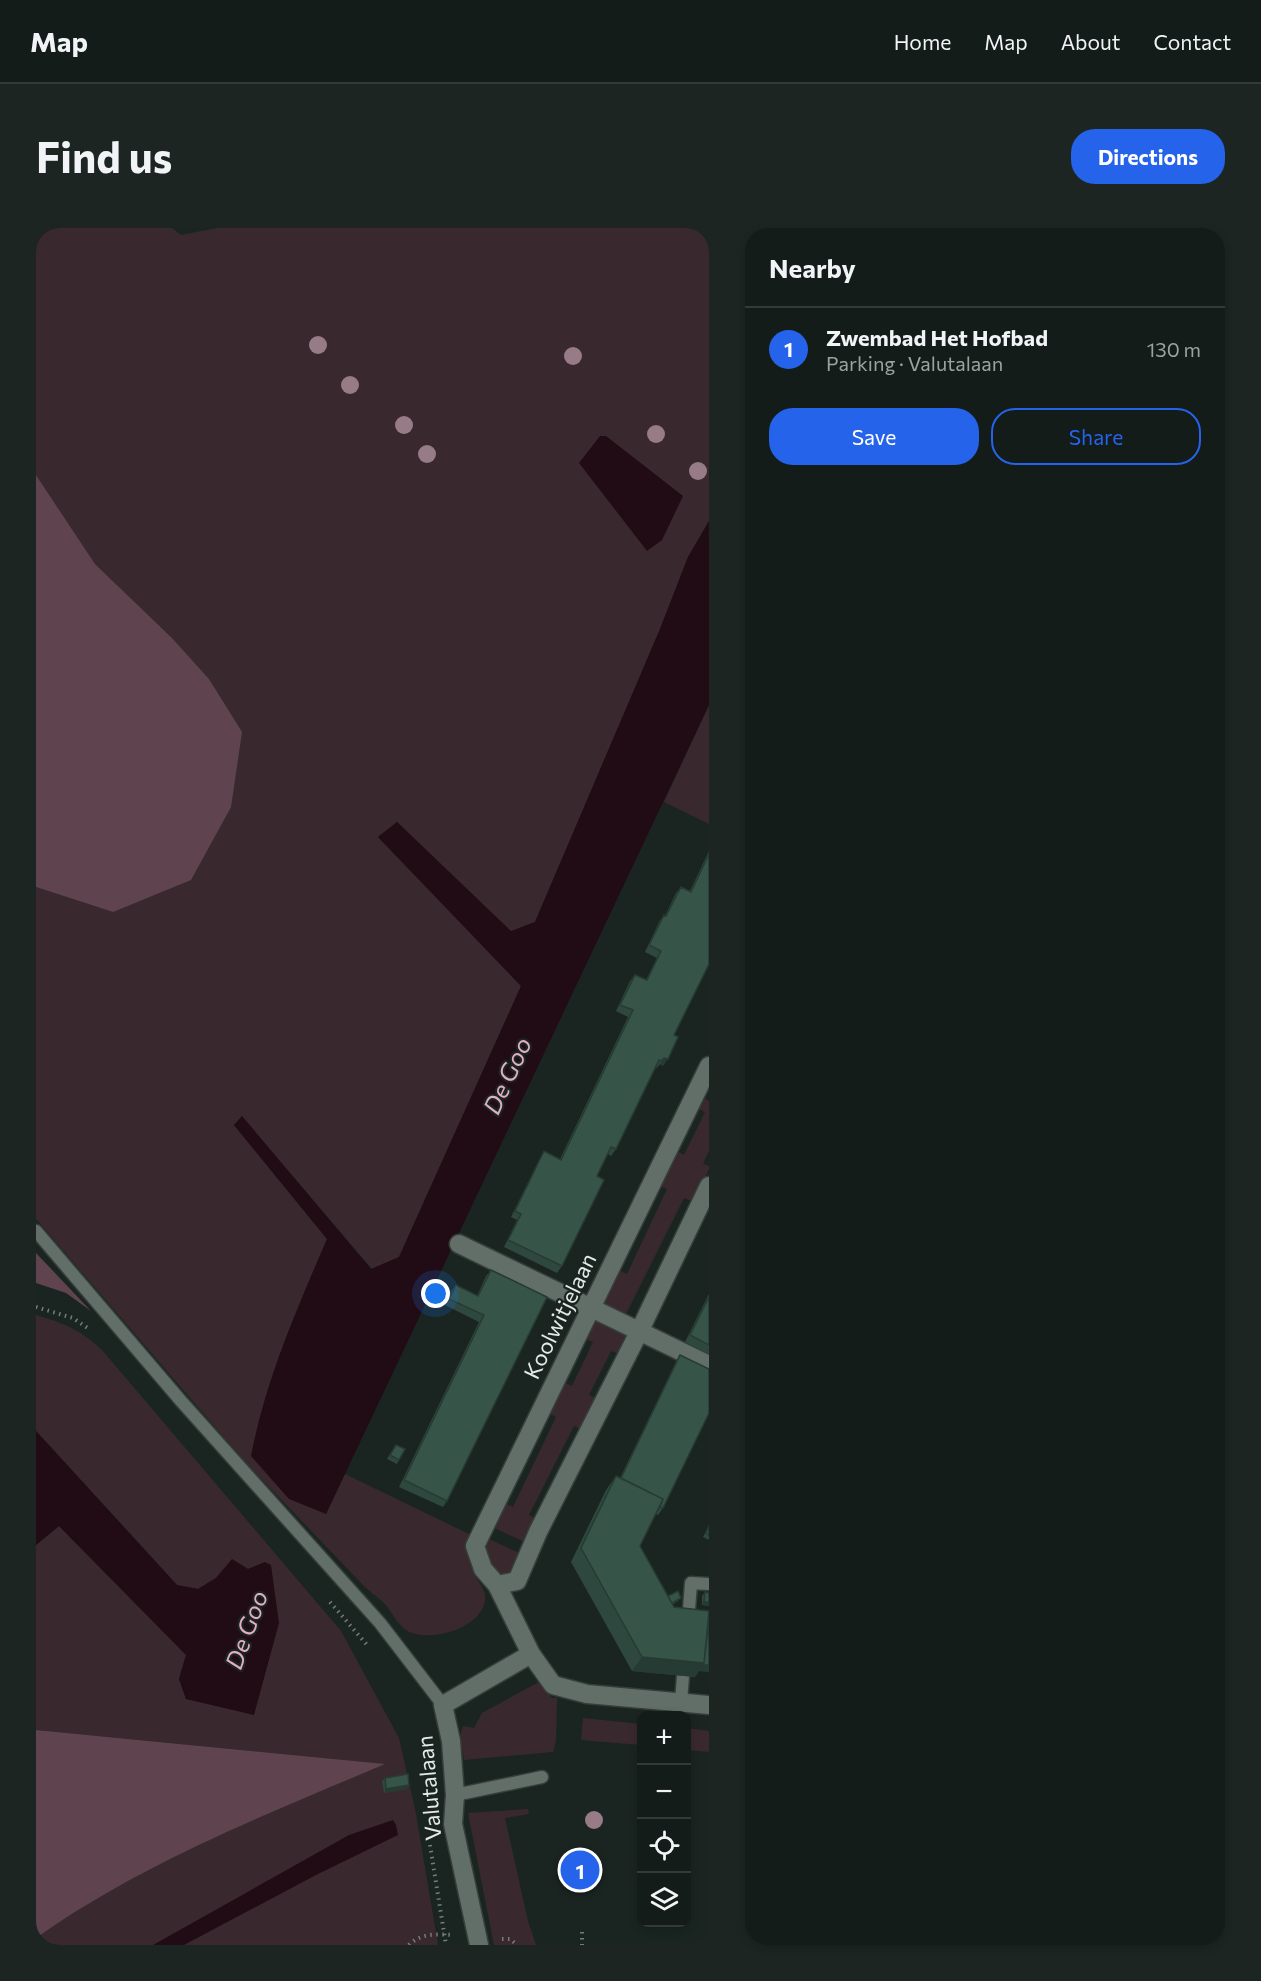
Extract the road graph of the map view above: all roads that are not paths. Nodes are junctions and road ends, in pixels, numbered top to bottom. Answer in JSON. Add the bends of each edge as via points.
{"nodes":[{"id":1,"x":709,"y":1066,"type":"edge"},
{"id":2,"x":709,"y":1186,"type":"edge"},
{"id":3,"x":36,"y":1231,"type":"edge"},
{"id":4,"x":459,"y":1244,"type":"dead end"},
{"id":5,"x":590,"y":1307,"type":"junction"},
{"id":6,"x":639,"y":1332,"type":"junction"},
{"id":7,"x":709,"y":1365,"type":"edge"},
{"id":8,"x":709,"y":1584,"type":"edge"},
{"id":9,"x":497,"y":1585,"type":"junction"},
{"id":10,"x":688,"y":1623,"type":"edge"},
{"id":11,"x":531,"y":1654,"type":"junction"},
{"id":12,"x":683,"y":1676,"type":"edge"},
{"id":13,"x":681,"y":1702,"type":"junction"},
{"id":14,"x":443,"y":1705,"type":"junction"},
{"id":15,"x":709,"y":1705,"type":"edge"},
{"id":16,"x":542,"y":1777,"type":"dead end"},
{"id":17,"x":455,"y":1795,"type":"junction"},
{"id":18,"x":477,"y":1942,"type":"edge"}],
"edges":[{"from":1,"to":5,"type":"street","name":"Koolwitjelaan"},
{"from":2,"to":6,"type":"street"},
{"from":3,"to":14,"type":"lane","via":[[181,1401],[380,1623]]},
{"from":4,"to":5,"type":"street"},
{"from":5,"to":6,"type":"street"},
{"from":5,"to":9,"type":"street","name":"Koolwitjelaan","via":[[475,1546],[483,1569]]},
{"from":6,"to":7,"type":"street"},
{"from":6,"to":9,"type":"street","via":[[517,1581]]},
{"from":8,"to":10,"type":"lane","via":[[691,1582]]},
{"from":9,"to":11,"type":"street","name":"Koolwitjelaan"},
{"from":11,"to":13,"type":"street","name":"Koolwitjelaan","via":[[553,1685],[586,1694]]},
{"from":11,"to":14,"type":"street"},
{"from":12,"to":13,"type":"lane"},
{"from":13,"to":15,"type":"street","name":"Koolwitjelaan"},
{"from":14,"to":17,"type":"street","name":"Valutalaan","via":[[451,1741]]},
{"from":16,"to":17,"type":"lane"},
{"from":17,"to":18,"type":"street","name":"Valutalaan","via":[[453,1824]]}]}
